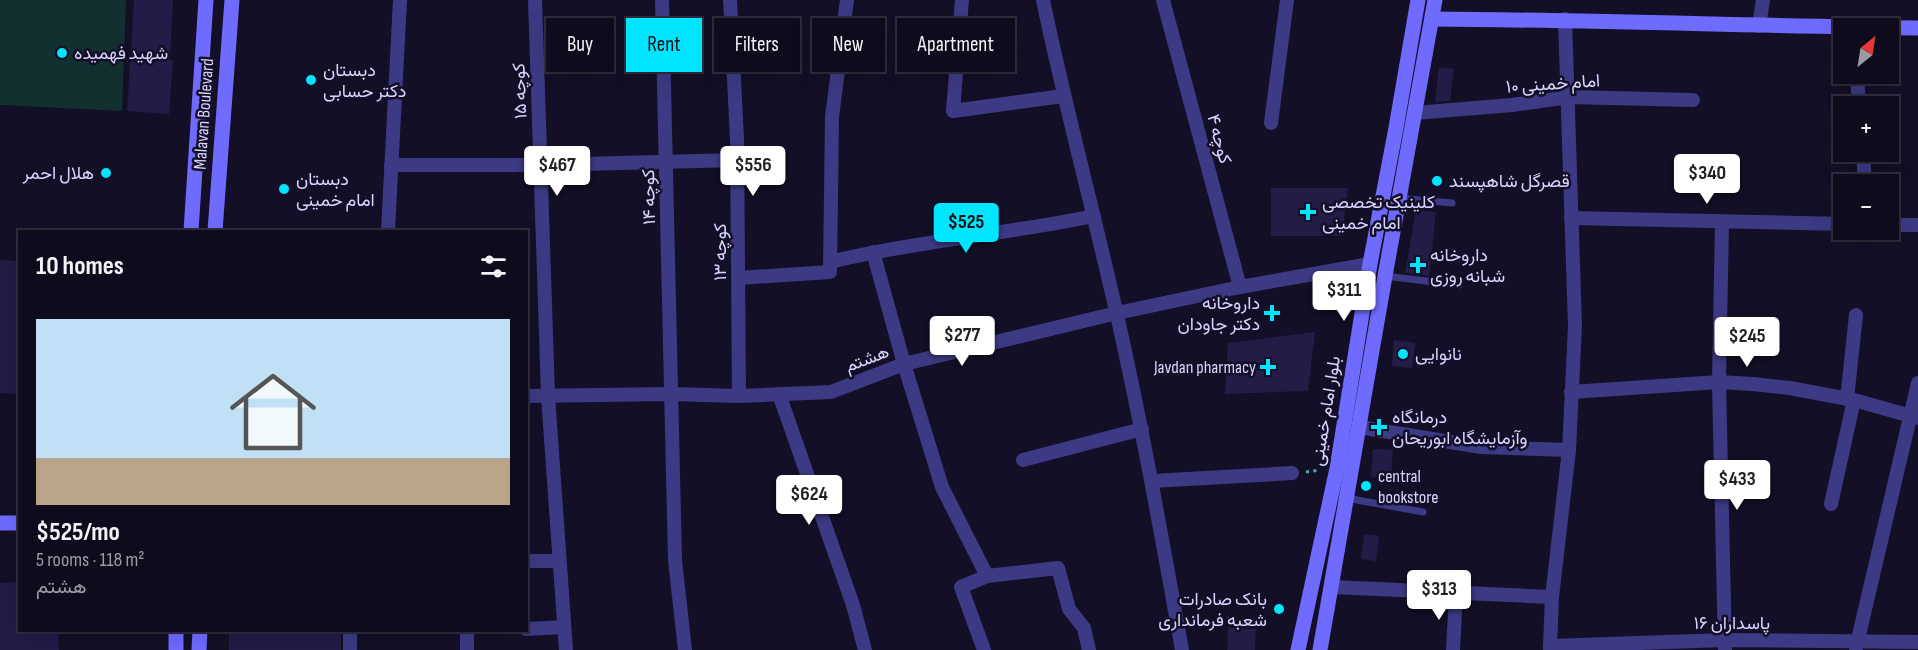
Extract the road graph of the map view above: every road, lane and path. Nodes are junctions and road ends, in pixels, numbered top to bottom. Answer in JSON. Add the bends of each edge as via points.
{"nodes":[{"id":1,"x":207,"y":0,"type":"edge"},
{"id":2,"x":231,"y":0,"type":"edge"},
{"id":3,"x":400,"y":0,"type":"edge"},
{"id":4,"x":535,"y":0,"type":"edge"},
{"id":5,"x":662,"y":0,"type":"edge"},
{"id":6,"x":730,"y":0,"type":"edge"},
{"id":7,"x":847,"y":0,"type":"edge"},
{"id":8,"x":962,"y":0,"type":"edge"},
{"id":9,"x":1043,"y":0,"type":"edge"},
{"id":10,"x":1163,"y":0,"type":"edge"},
{"id":11,"x":1287,"y":0,"type":"edge"},
{"id":12,"x":1418,"y":0,"type":"edge"},
{"id":13,"x":1435,"y":0,"type":"edge"},
{"id":14,"x":1763,"y":0,"type":"edge"},
{"id":15,"x":1432,"y":19,"type":"junction"},
{"id":16,"x":1565,"y":20,"type":"junction"},
{"id":17,"x":1759,"y":26,"type":"junction"},
{"id":18,"x":1833,"y":28,"type":"edge"},
{"id":19,"x":1899,"y":28,"type":"edge"},
{"id":20,"x":1918,"y":28,"type":"edge"},
{"id":21,"x":1063,"y":96,"type":"junction"},
{"id":22,"x":1569,"y":97,"type":"junction"},
{"id":23,"x":1693,"y":100,"type":"dead end"},
{"id":24,"x":1415,"y":113,"type":"junction"},
{"id":25,"x":1271,"y":123,"type":"dead end"},
{"id":26,"x":738,"y":160,"type":"junction"},
{"id":27,"x":667,"y":161,"type":"junction"},
{"id":28,"x":391,"y":165,"type":"junction"},
{"id":29,"x":541,"y":165,"type":"junction"},
{"id":30,"x":1400,"y":198,"type":"junction"},
{"id":31,"x":1452,"y":203,"type":"dead end"},
{"id":32,"x":1094,"y":216,"type":"junction"},
{"id":33,"x":1570,"y":218,"type":"junction"},
{"id":34,"x":1722,"y":222,"type":"junction"},
{"id":35,"x":1833,"y":224,"type":"edge"},
{"id":36,"x":1899,"y":225,"type":"edge"},
{"id":37,"x":1918,"y":225,"type":"edge"},
{"id":38,"x":191,"y":230,"type":"edge"},
{"id":39,"x":215,"y":230,"type":"edge"},
{"id":40,"x":388,"y":230,"type":"edge"},
{"id":41,"x":873,"y":252,"type":"junction"},
{"id":42,"x":830,"y":262,"type":"junction"},
{"id":43,"x":1370,"y":264,"type":"junction"},
{"id":44,"x":1385,"y":276,"type":"junction"},
{"id":45,"x":738,"y":278,"type":"junction"},
{"id":46,"x":1459,"y":285,"type":"dead end"},
{"id":47,"x":1240,"y":287,"type":"junction"},
{"id":48,"x":1117,"y":313,"type":"junction"},
{"id":49,"x":1856,"y":315,"type":"dead end"},
{"id":50,"x":904,"y":364,"type":"junction"},
{"id":51,"x":1719,"y":382,"type":"junction"},
{"id":52,"x":1918,"y":383,"type":"edge"},
{"id":53,"x":1570,"y":392,"type":"junction"},
{"id":54,"x":670,"y":394,"type":"junction"},
{"id":55,"x":779,"y":394,"type":"junction"},
{"id":56,"x":528,"y":396,"type":"edge"},
{"id":57,"x":548,"y":396,"type":"junction"},
{"id":58,"x":739,"y":396,"type":"junction"},
{"id":59,"x":1851,"y":400,"type":"junction"},
{"id":60,"x":1915,"y":418,"type":"edge"},
{"id":61,"x":1359,"y":427,"type":"junction"},
{"id":62,"x":1142,"y":429,"type":"junction"},
{"id":63,"x":1569,"y":450,"type":"junction"},
{"id":64,"x":1023,"y":460,"type":"dead end"},
{"id":65,"x":1337,"y":468,"type":"junction"},
{"id":66,"x":1292,"y":473,"type":"joint"},
{"id":67,"x":1152,"y":481,"type":"junction"},
{"id":68,"x":1346,"y":498,"type":"junction"},
{"id":69,"x":1832,"y":504,"type":"dead end"},
{"id":70,"x":1423,"y":513,"type":"dead end"},
{"id":71,"x":0,"y":523,"type":"edge"},
{"id":72,"x":18,"y":523,"type":"edge"},
{"id":73,"x":528,"y":561,"type":"edge"},
{"id":74,"x":559,"y":561,"type":"junction"},
{"id":75,"x":987,"y":576,"type":"junction"},
{"id":76,"x":1332,"y":587,"type":"junction"},
{"id":77,"x":1456,"y":594,"type":"junction"},
{"id":78,"x":1552,"y":597,"type":"junction"},
{"id":79,"x":564,"y":627,"type":"junction"},
{"id":80,"x":528,"y":629,"type":"edge"},
{"id":81,"x":177,"y":632,"type":"edge"},
{"id":82,"x":200,"y":632,"type":"edge"},
{"id":83,"x":350,"y":632,"type":"edge"},
{"id":84,"x":467,"y":632,"type":"edge"},
{"id":85,"x":1918,"y":642,"type":"edge"},
{"id":86,"x":1725,"y":645,"type":"edge"},
{"id":87,"x":1856,"y":646,"type":"edge"},
{"id":88,"x":1550,"y":648,"type":"edge"},
{"id":89,"x":176,"y":650,"type":"edge"},
{"id":90,"x":199,"y":650,"type":"edge"},
{"id":91,"x":350,"y":650,"type":"edge"},
{"id":92,"x":467,"y":650,"type":"edge"},
{"id":93,"x":566,"y":650,"type":"edge"},
{"id":94,"x":685,"y":650,"type":"edge"},
{"id":95,"x":864,"y":650,"type":"edge"},
{"id":96,"x":984,"y":650,"type":"edge"},
{"id":97,"x":1089,"y":650,"type":"edge"},
{"id":98,"x":1182,"y":650,"type":"edge"},
{"id":99,"x":1298,"y":650,"type":"edge"},
{"id":100,"x":1320,"y":650,"type":"edge"},
{"id":101,"x":1453,"y":650,"type":"edge"}],
"edges":[{"from":1,"to":38,"type":"main road","name":"Malavan Boulevard"},
{"from":2,"to":39,"type":"main road","name":"Malavan Boulevard"},
{"from":3,"to":28,"type":"street"},
{"from":4,"to":29,"type":"street","name":"کوچه ۱۵"},
{"from":5,"to":27,"type":"street","name":"کوچه ۱۴"},
{"from":6,"to":26,"type":"street","name":"کوچه ۱۳"},
{"from":7,"to":42,"type":"street","via":[[832,117]]},
{"from":8,"to":21,"type":"street","via":[[952,111]]},
{"from":9,"to":21,"type":"street"},
{"from":10,"to":47,"type":"street","name":"کوچه ۴"},
{"from":11,"to":25,"type":"street"},
{"from":12,"to":43,"type":"main road","name":"بلوار امام خمینی"},
{"from":13,"to":15,"type":"main road","name":"بلوار امام خمینی"},
{"from":14,"to":17,"type":"street"},
{"from":15,"to":16,"type":"main road"},
{"from":15,"to":24,"type":"main road","name":"بلوار امام خمینی"},
{"from":16,"to":17,"type":"main road"},
{"from":16,"to":22,"type":"street"},
{"from":17,"to":18,"type":"main road"},
{"from":19,"to":20,"type":"main road"},
{"from":21,"to":32,"type":"street"},
{"from":22,"to":23,"type":"street","name":"امام خمینی ۱۰"},
{"from":22,"to":24,"type":"street","name":"امام خمینی ۱۰"},
{"from":22,"to":33,"type":"street"},
{"from":24,"to":30,"type":"main road","name":"بلوار امام خمینی"},
{"from":26,"to":27,"type":"street"},
{"from":26,"to":45,"type":"street","name":"کوچه ۱۳"},
{"from":27,"to":29,"type":"street"},
{"from":27,"to":54,"type":"street","name":"کوچه ۱۴"},
{"from":28,"to":29,"type":"street"},
{"from":28,"to":40,"type":"street"},
{"from":29,"to":57,"type":"street","name":"کوچه ۱۵"},
{"from":30,"to":31,"type":"lane"},
{"from":30,"to":44,"type":"main road","name":"بلوار امام خمینی"},
{"from":32,"to":41,"type":"street"},
{"from":32,"to":48,"type":"street"},
{"from":33,"to":34,"type":"street"},
{"from":33,"to":53,"type":"street","via":[[1575,326]]},
{"from":34,"to":35,"type":"street"},
{"from":34,"to":51,"type":"street"},
{"from":36,"to":37,"type":"street"},
{"from":41,"to":42,"type":"street"},
{"from":41,"to":50,"type":"street"},
{"from":42,"to":45,"type":"street","via":[[830,272]]},
{"from":43,"to":47,"type":"street","name":"هشتم"},
{"from":43,"to":65,"type":"main road","name":"بلوار امام خمینی"},
{"from":44,"to":46,"type":"lane"},
{"from":44,"to":61,"type":"main road","name":"بلوار امام خمینی"},
{"from":45,"to":58,"type":"street","name":"کوچه ۱۳"},
{"from":47,"to":48,"type":"street","name":"هشتم"},
{"from":48,"to":50,"type":"street","name":"هشتم"},
{"from":48,"to":62,"type":"street"},
{"from":49,"to":59,"type":"street"},
{"from":50,"to":55,"type":"street","name":"هشتم","via":[[831,393]]},
{"from":50,"to":75,"type":"street","via":[[942,487]]},
{"from":51,"to":53,"type":"street"},
{"from":51,"to":59,"type":"street","via":[[1790,388]]},
{"from":51,"to":86,"type":"street"},
{"from":52,"to":60,"type":"street"},
{"from":53,"to":63,"type":"street"},
{"from":54,"to":57,"type":"street","name":"هشتم"},
{"from":54,"to":58,"type":"street","name":"هشتم"},
{"from":54,"to":94,"type":"street","name":"کوچه ۱۴","via":[[675,560]]},
{"from":55,"to":58,"type":"street","name":"هشتم"},
{"from":55,"to":95,"type":"street","via":[[853,605]]},
{"from":56,"to":57,"type":"street","name":"هشتم"},
{"from":57,"to":74,"type":"street","name":"کوچه ۱۵"},
{"from":59,"to":60,"type":"street"},
{"from":59,"to":69,"type":"street"},
{"from":60,"to":87,"type":"street"},
{"from":61,"to":63,"type":"street","via":[[1481,447]]},
{"from":61,"to":68,"type":"main road","name":"بلوار امام خمینی"},
{"from":62,"to":64,"type":"street"},
{"from":62,"to":67,"type":"street"},
{"from":63,"to":78,"type":"street"},
{"from":65,"to":66,"type":"path"},
{"from":65,"to":99,"type":"main road","name":"بلوار امام خمینی"},
{"from":66,"to":67,"type":"street"},
{"from":67,"to":98,"type":"street"},
{"from":68,"to":70,"type":"lane"},
{"from":68,"to":76,"type":"main road","name":"بلوار امام خمینی"},
{"from":71,"to":72,"type":"main road"},
{"from":73,"to":74,"type":"street"},
{"from":74,"to":79,"type":"street","name":"کوچه ۱۵"},
{"from":75,"to":96,"type":"street","via":[[961,587]]},
{"from":75,"to":97,"type":"street","via":[[1058,568],[1069,609],[1084,628]]},
{"from":76,"to":77,"type":"street"},
{"from":76,"to":100,"type":"main road","name":"بلوار امام خمینی"},
{"from":77,"to":78,"type":"street"},
{"from":77,"to":101,"type":"street"},
{"from":78,"to":88,"type":"street"},
{"from":79,"to":80,"type":"street"},
{"from":79,"to":93,"type":"street","name":"کوچه ۱۵"},
{"from":81,"to":89,"type":"main road"},
{"from":82,"to":90,"type":"main road"},
{"from":83,"to":91,"type":"street"},
{"from":84,"to":92,"type":"street"},
{"from":85,"to":87,"type":"street","name":"پاسداران ۱۶"},
{"from":86,"to":87,"type":"street","name":"پاسداران ۱۶"},
{"from":86,"to":88,"type":"street","name":"پاسداران ۱۶"}]}
